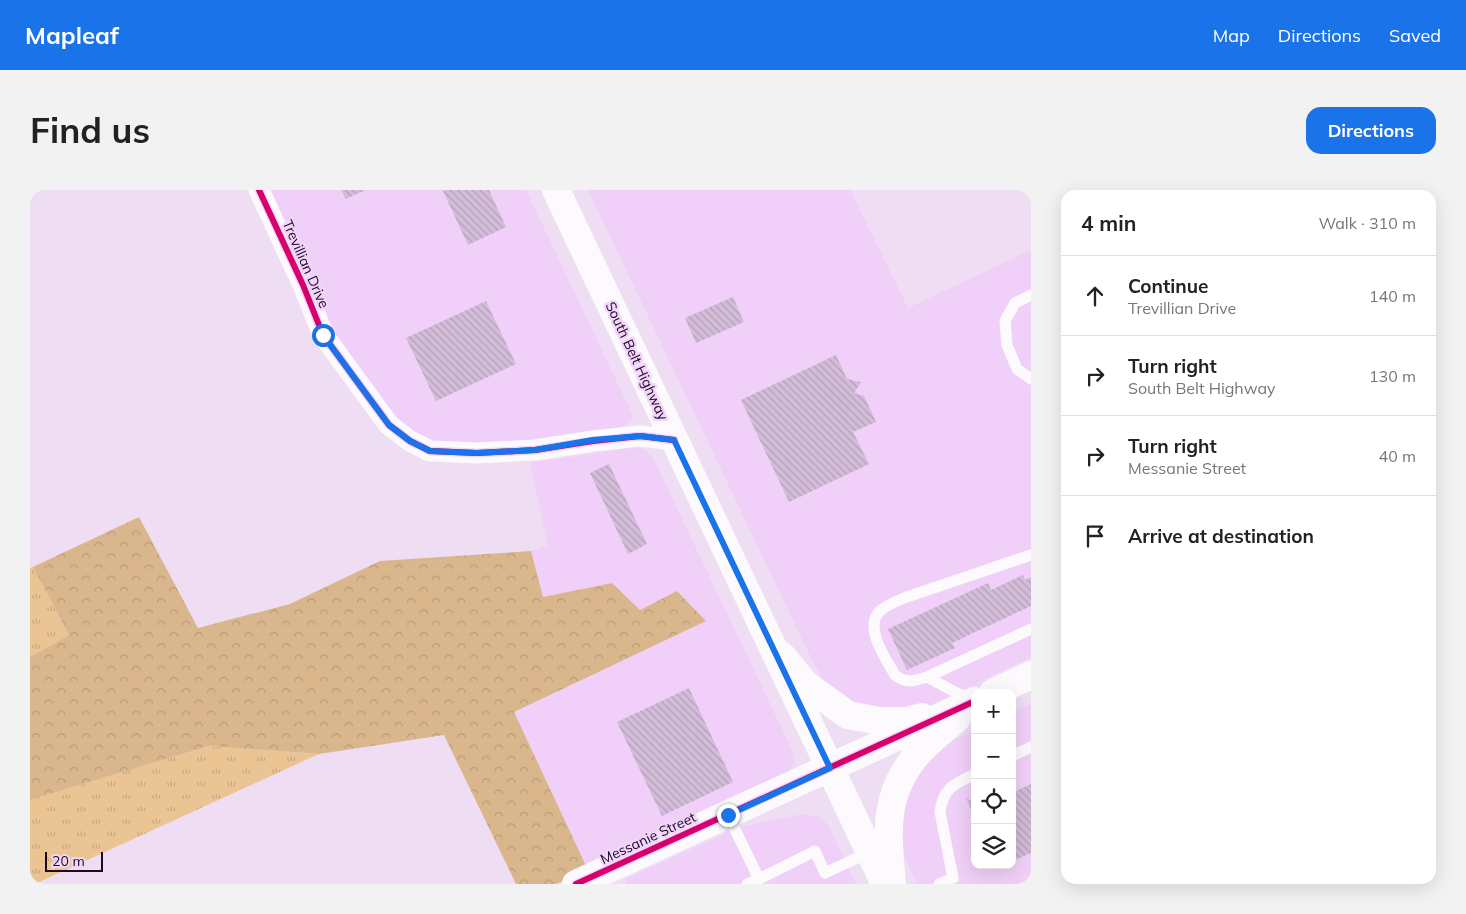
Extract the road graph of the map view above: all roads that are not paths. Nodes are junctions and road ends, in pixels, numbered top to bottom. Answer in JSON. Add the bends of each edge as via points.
{"nodes":[{"id":1,"x":259,"y":190,"type":"edge"},
{"id":2,"x":556,"y":190,"type":"edge"},
{"id":3,"x":1031,"y":295,"type":"edge"},
{"id":4,"x":1031,"y":379,"type":"edge"},
{"id":5,"x":674,"y":440,"type":"junction"},
{"id":6,"x":1031,"y":555,"type":"edge"},
{"id":7,"x":1031,"y":629,"type":"edge"},
{"id":8,"x":770,"y":642,"type":"junction"},
{"id":9,"x":1031,"y":675,"type":"edge"},
{"id":10,"x":927,"y":677,"type":"junction"},
{"id":11,"x":1000,"y":689,"type":"edge"},
{"id":12,"x":971,"y":694,"type":"edge"},
{"id":13,"x":971,"y":701,"type":"edge"},
{"id":14,"x":971,"y":702,"type":"edge"},
{"id":15,"x":971,"y":706,"type":"edge"},
{"id":16,"x":1031,"y":747,"type":"edge"},
{"id":17,"x":1016,"y":754,"type":"edge"},
{"id":18,"x":830,"y":768,"type":"junction"},
{"id":19,"x":971,"y":776,"type":"edge"},
{"id":20,"x":728,"y":815,"type":"junction"},
{"id":21,"x":870,"y":852,"type":"junction"},
{"id":22,"x":825,"y":873,"type":"junction"},
{"id":23,"x":759,"y":879,"type":"junction"},
{"id":24,"x":954,"y":881,"type":"edge"},
{"id":25,"x":576,"y":884,"type":"edge"},
{"id":26,"x":747,"y":884,"type":"edge"},
{"id":27,"x":831,"y":884,"type":"edge"},
{"id":28,"x":885,"y":884,"type":"edge"},
{"id":29,"x":892,"y":884,"type":"edge"},
{"id":30,"x":939,"y":884,"type":"edge"}],
"edges":[{"from":1,"to":5,"type":"street","name":"Trevillian Drive","via":[[323,335],[389,425],[410,441],[430,451],[477,453],[535,450],[640,436]]},
{"from":2,"to":5,"type":"street","name":"South Belt Highway"},
{"from":3,"to":4,"type":"lane","via":[[1015,303],[1005,321],[1007,344],[1017,369]]},
{"from":5,"to":8,"type":"street","name":"South Belt Highway"},
{"from":6,"to":10,"type":"lane","via":[[904,598],[880,611],[873,626],[875,638],[895,675],[906,682]]},
{"from":7,"to":10,"type":"lane"},
{"from":8,"to":13,"type":"street","via":[[806,685],[848,715],[879,721],[907,721]]},
{"from":8,"to":18,"type":"street","name":"South Belt Highway"},
{"from":9,"to":11,"type":"street","name":"Messanie Street"},
{"from":10,"to":12,"type":"lane"},
{"from":14,"to":18,"type":"street","name":"Messanie Street"},
{"from":15,"to":29,"type":"street","via":[[915,757],[902,775],[892,800],[887,831]]},
{"from":16,"to":17,"type":"lane"},
{"from":18,"to":20,"type":"street","name":"Messanie Street"},
{"from":18,"to":21,"type":"street","name":"South Belt Highway"},
{"from":19,"to":24,"type":"lane","via":[[951,787],[941,803]]},
{"from":20,"to":23,"type":"lane"},
{"from":20,"to":25,"type":"street","name":"Messanie Street"},
{"from":21,"to":22,"type":"lane"},
{"from":21,"to":28,"type":"street","name":"South Belt Highway"},
{"from":22,"to":23,"type":"lane","via":[[815,851]]},
{"from":22,"to":27,"type":"lane"},
{"from":23,"to":26,"type":"lane"},
{"from":24,"to":30,"type":"lane"}]}
